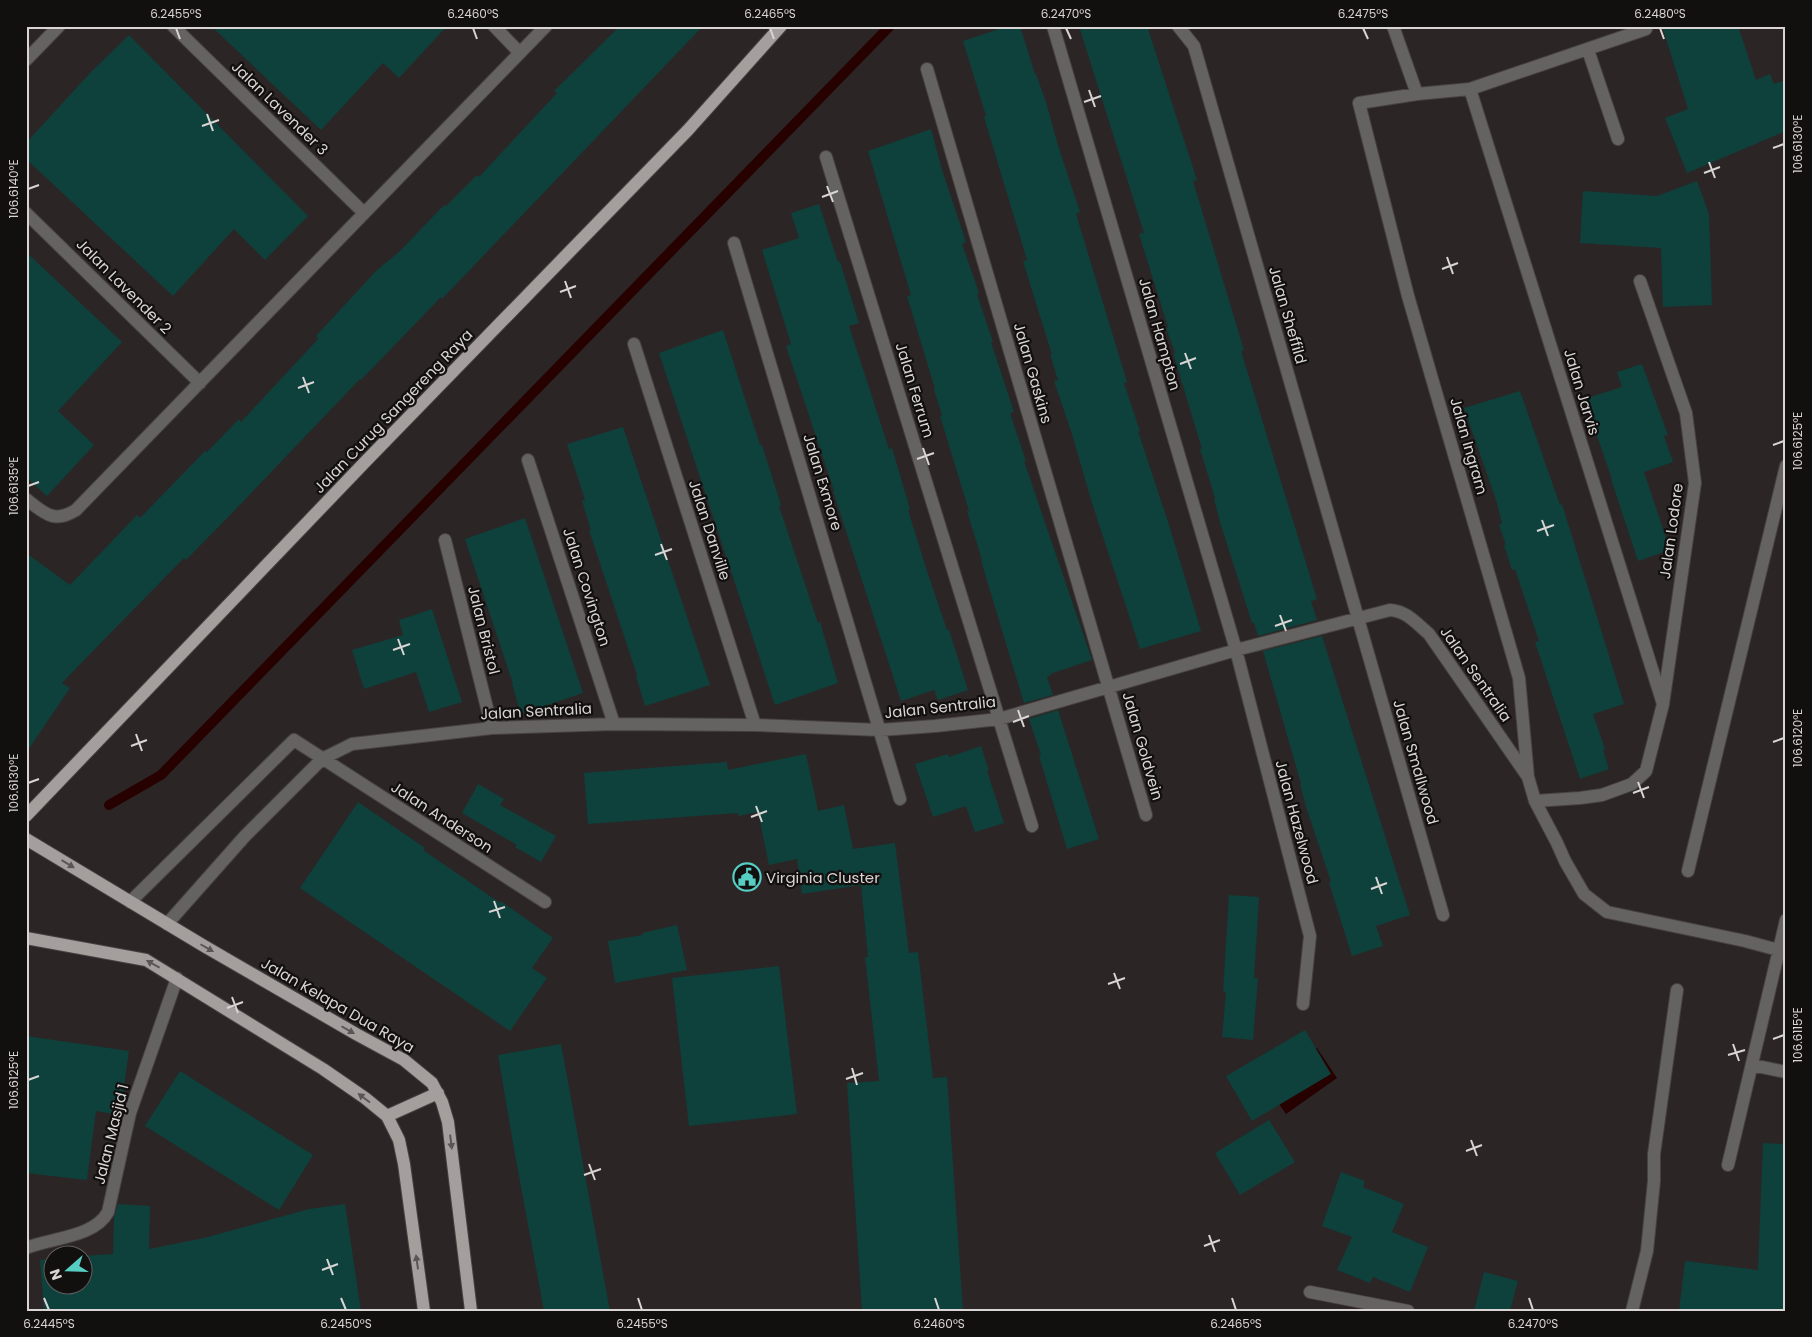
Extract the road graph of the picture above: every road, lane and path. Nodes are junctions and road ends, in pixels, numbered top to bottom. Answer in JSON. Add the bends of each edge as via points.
{"nodes":[{"id":1,"x":59,"y":26,"type":"edge"},
{"id":2,"x":173,"y":26,"type":"edge"},
{"id":3,"x":494,"y":26,"type":"edge"},
{"id":4,"x":546,"y":26,"type":"edge"},
{"id":5,"x":781,"y":26,"type":"edge"},
{"id":6,"x":1053,"y":26,"type":"edge"},
{"id":7,"x":1178,"y":26,"type":"edge"},
{"id":8,"x":1393,"y":26,"type":"edge"},
{"id":9,"x":1646,"y":28,"type":"dead end"},
{"id":10,"x":1588,"y":50,"type":"junction"},
{"id":11,"x":520,"y":52,"type":"junction"},
{"id":12,"x":26,"y":60,"type":"edge"},
{"id":13,"x":927,"y":68,"type":"dead end"},
{"id":14,"x":1470,"y":90,"type":"junction"},
{"id":15,"x":1417,"y":94,"type":"junction"},
{"id":16,"x":1618,"y":139,"type":"dead end"},
{"id":17,"x":826,"y":157,"type":"dead end"},
{"id":18,"x":26,"y":213,"type":"edge"},
{"id":19,"x":364,"y":213,"type":"junction"},
{"id":20,"x":734,"y":243,"type":"dead end"},
{"id":21,"x":1640,"y":281,"type":"dead end"},
{"id":22,"x":634,"y":344,"type":"dead end"},
{"id":23,"x":200,"y":383,"type":"junction"},
{"id":24,"x":528,"y":460,"type":"dead end"},
{"id":25,"x":1786,"y":466,"type":"edge"},
{"id":26,"x":26,"y":500,"type":"edge"},
{"id":27,"x":445,"y":540,"type":"dead end"},
{"id":28,"x":1358,"y":618,"type":"junction"},
{"id":29,"x":1236,"y":650,"type":"junction"},
{"id":30,"x":1108,"y":686,"type":"junction"},
{"id":31,"x":1663,"y":704,"type":"junction"},
{"id":32,"x":999,"y":719,"type":"junction"},
{"id":33,"x":614,"y":724,"type":"junction"},
{"id":34,"x":755,"y":725,"type":"junction"},
{"id":35,"x":492,"y":728,"type":"junction"},
{"id":36,"x":880,"y":730,"type":"junction"},
{"id":37,"x":322,"y":759,"type":"junction"},
{"id":38,"x":1528,"y":777,"type":"junction"},
{"id":39,"x":900,"y":800,"type":"dead end"},
{"id":40,"x":1535,"y":801,"type":"junction"},
{"id":41,"x":1146,"y":814,"type":"dead end"},
{"id":42,"x":26,"y":816,"type":"edge"},
{"id":43,"x":1032,"y":826,"type":"dead end"},
{"id":44,"x":26,"y":839,"type":"edge"},
{"id":45,"x":1688,"y":871,"type":"dead end"},
{"id":46,"x":130,"y":902,"type":"junction"},
{"id":47,"x":545,"y":902,"type":"dead end"},
{"id":48,"x":1443,"y":915,"type":"dead end"},
{"id":49,"x":1786,"y":920,"type":"edge"},
{"id":50,"x":167,"y":924,"type":"junction"},
{"id":51,"x":26,"y":938,"type":"edge"},
{"id":52,"x":1782,"y":951,"type":"edge"},
{"id":53,"x":177,"y":978,"type":"junction"},
{"id":54,"x":1677,"y":990,"type":"dead end"},
{"id":55,"x":1303,"y":1004,"type":"dead end"},
{"id":56,"x":1752,"y":1065,"type":"junction"},
{"id":57,"x":1786,"y":1072,"type":"edge"},
{"id":58,"x":438,"y":1093,"type":"junction"},
{"id":59,"x":387,"y":1116,"type":"junction"},
{"id":60,"x":1728,"y":1165,"type":"dead end"},
{"id":61,"x":26,"y":1248,"type":"edge"},
{"id":62,"x":1310,"y":1292,"type":"dead end"},
{"id":63,"x":424,"y":1311,"type":"edge"},
{"id":64,"x":471,"y":1311,"type":"edge"},
{"id":65,"x":1408,"y":1311,"type":"edge"},
{"id":66,"x":1632,"y":1311,"type":"edge"}],
"edges":[{"from":1,"to":12,"type":"street"},
{"from":2,"to":19,"type":"street","name":"Jalan Lavender 3"},
{"from":3,"to":11,"type":"street"},
{"from":4,"to":11,"type":"street"},
{"from":5,"to":42,"type":"main road","name":"Jalan Curug Sangereng Raya","via":[[688,130]]},
{"from":6,"to":29,"type":"street","name":"Jalan Hampton"},
{"from":7,"to":28,"type":"street","name":"Jalan Sheffild","via":[[1194,46]]},
{"from":8,"to":15,"type":"street"},
{"from":9,"to":10,"type":"street"},
{"from":10,"to":14,"type":"street"},
{"from":10,"to":16,"type":"street"},
{"from":11,"to":19,"type":"street"},
{"from":13,"to":30,"type":"street","name":"Jalan Gaskins"},
{"from":14,"to":15,"type":"street"},
{"from":14,"to":31,"type":"street","name":"Jalan Jarvis"},
{"from":15,"to":38,"type":"street","name":"Jalan Ingram","via":[[1359,103],[1408,296],[1519,678]]},
{"from":17,"to":32,"type":"street","name":"Jalan Ferrum"},
{"from":18,"to":23,"type":"street","name":"Jalan Lavender 2"},
{"from":19,"to":23,"type":"street"},
{"from":20,"to":36,"type":"street","name":"Jalan Exmore"},
{"from":21,"to":31,"type":"street","name":"Jalan Lodore","via":[[1686,413],[1696,483]]},
{"from":22,"to":34,"type":"street","name":"Jalan Danville"},
{"from":23,"to":26,"type":"street","via":[[76,510],[52,517]]},
{"from":24,"to":33,"type":"street","name":"Jalan Covington"},
{"from":25,"to":45,"type":"street"},
{"from":27,"to":35,"type":"street","name":"Jalan Bristol"},
{"from":28,"to":29,"type":"street","name":"Jalan Sentralia"},
{"from":28,"to":38,"type":"street","name":"Jalan Sentralia","via":[[1390,610],[1407,615],[1422,628]]},
{"from":28,"to":48,"type":"street","name":"Jalan Smallwood"},
{"from":29,"to":30,"type":"street","name":"Jalan Sentralia"},
{"from":29,"to":55,"type":"street","name":"Jalan Hazelwood","via":[[1310,936]]},
{"from":30,"to":32,"type":"street","name":"Jalan Sentralia"},
{"from":30,"to":41,"type":"street","name":"Jalan Goldvein"},
{"from":31,"to":40,"type":"street","name":"Jalan Lodore","via":[[1646,771],[1632,784],[1602,795]]},
{"from":32,"to":36,"type":"street","name":"Jalan Sentralia"},
{"from":32,"to":43,"type":"street","name":"Jalan Ferrum"},
{"from":33,"to":34,"type":"street","name":"Jalan Sentralia"},
{"from":33,"to":35,"type":"street","name":"Jalan Sentralia"},
{"from":34,"to":36,"type":"street","name":"Jalan Sentralia"},
{"from":35,"to":37,"type":"street","name":"Jalan Sentralia","via":[[352,744]]},
{"from":36,"to":39,"type":"street","name":"Jalan Exmore"},
{"from":37,"to":46,"type":"street","name":"Jalan Anderson","via":[[294,740]]},
{"from":37,"to":47,"type":"street","name":"Jalan Anderson"},
{"from":37,"to":50,"type":"street","name":"Jalan Sentralia","via":[[245,836]]},
{"from":38,"to":40,"type":"street","name":"Jalan Ingram"},
{"from":40,"to":52,"type":"street","name":"Jalan Ingram","via":[[1584,894],[1607,912]]},
{"from":44,"to":46,"type":"main road","name":"Jalan Kelapa Dua Raya","one_way":true},
{"from":46,"to":50,"type":"main road","name":"Jalan Kelapa Dua Raya"},
{"from":49,"to":52,"type":"street"},
{"from":50,"to":58,"type":"main road","name":"Jalan Kelapa Dua Raya","one_way":true,"via":[[404,1060],[432,1083]]},
{"from":53,"to":51,"type":"main road","one_way":true,"via":[[146,960]]},
{"from":52,"to":56,"type":"street"},
{"from":59,"to":53,"type":"main road","one_way":true,"via":[[323,1069]]},
{"from":53,"to":61,"type":"street","name":"Jalan Masjid 1","via":[[130,1113],[105,1218],[91,1229]]},
{"from":54,"to":66,"type":"street","via":[[1654,1154],[1647,1252]]},
{"from":56,"to":57,"type":"street"},
{"from":56,"to":60,"type":"street"},
{"from":58,"to":59,"type":"main road"},
{"from":58,"to":64,"type":"main road","name":"Jalan Kelapa Dua Raya","one_way":true,"via":[[448,1122]]},
{"from":63,"to":59,"type":"main road","one_way":true,"via":[[404,1164],[399,1140]]},
{"from":62,"to":65,"type":"street"}]}
